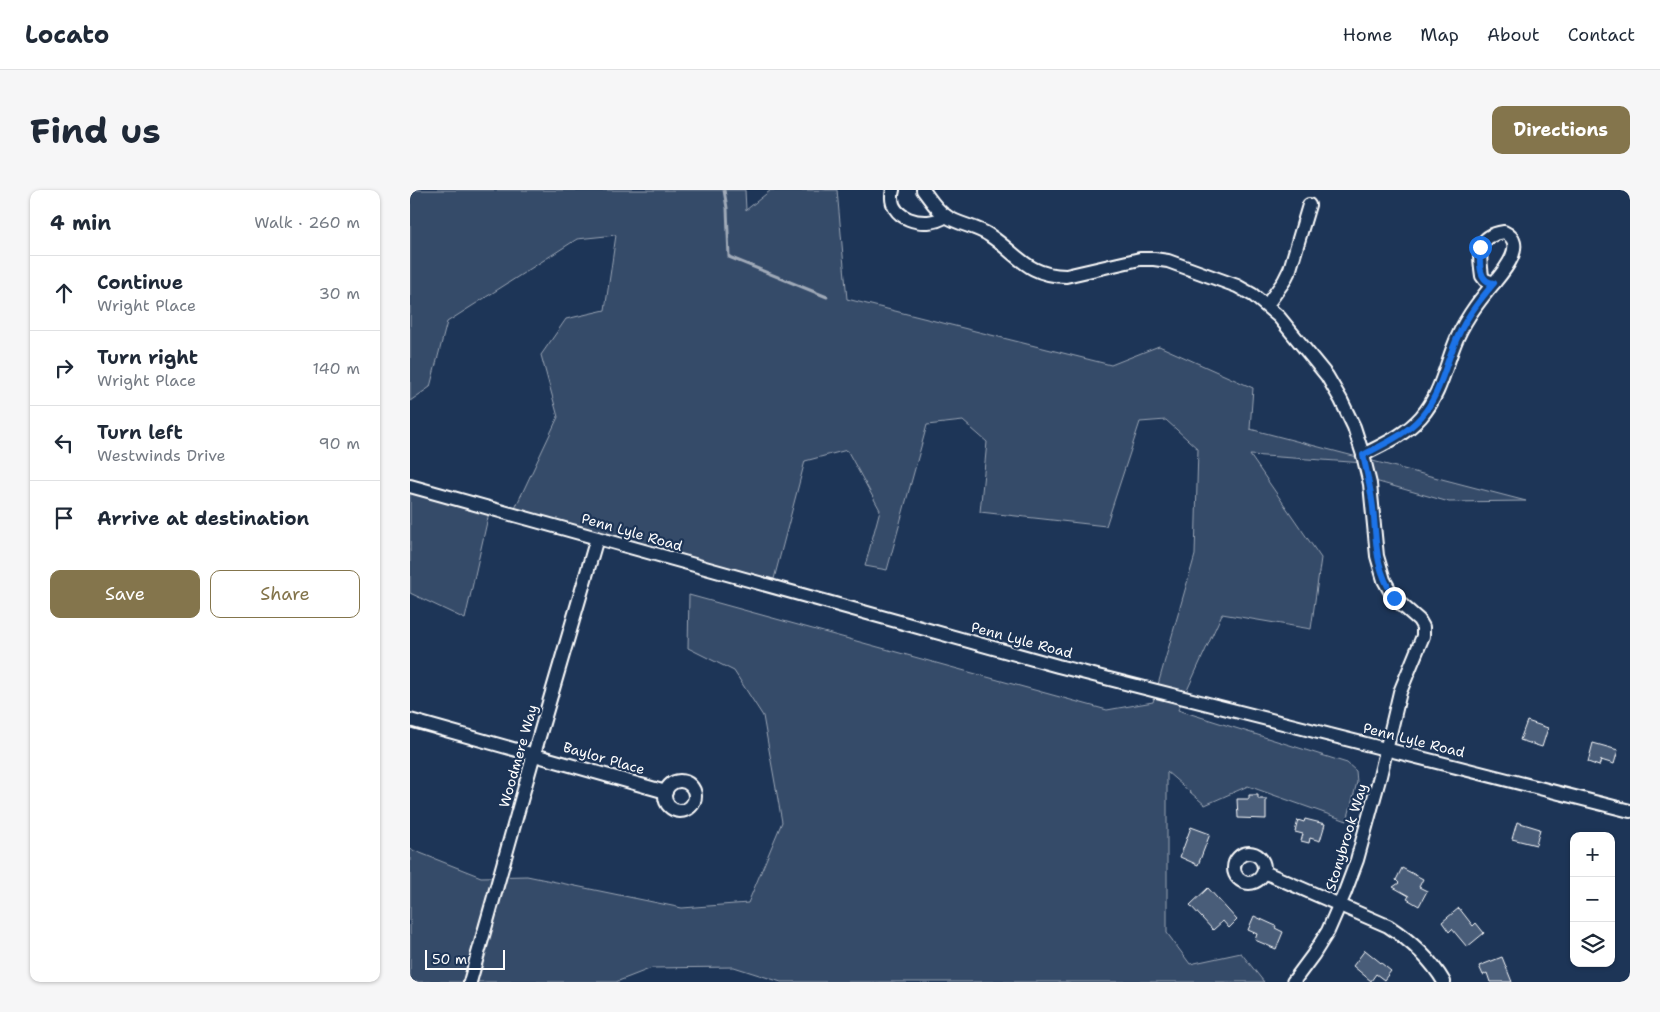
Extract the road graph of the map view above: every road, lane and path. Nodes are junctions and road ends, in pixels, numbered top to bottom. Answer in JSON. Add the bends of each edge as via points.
{"nodes":[{"id":1,"x":923,"y":190,"type":"edge"},
{"id":2,"x":893,"y":195,"type":"edge"},
{"id":3,"x":1309,"y":205,"type":"dead end"},
{"id":4,"x":946,"y":216,"type":"junction"},
{"id":5,"x":1494,"y":283,"type":"dead end"},
{"id":6,"x":1267,"y":305,"type":"junction"},
{"id":7,"x":1363,"y":455,"type":"junction"},
{"id":8,"x":410,"y":486,"type":"edge"},
{"id":9,"x":597,"y":538,"type":"junction"},
{"id":10,"x":410,"y":720,"type":"edge"},
{"id":11,"x":1387,"y":748,"type":"junction"},
{"id":12,"x":534,"y":754,"type":"junction"},
{"id":13,"x":666,"y":792,"type":"dead end"},
{"id":14,"x":1630,"y":812,"type":"edge"},
{"id":15,"x":1264,"y":872,"type":"dead end"},
{"id":16,"x":1340,"y":905,"type":"junction"},
{"id":17,"x":470,"y":982,"type":"edge"},
{"id":18,"x":1293,"y":982,"type":"edge"},
{"id":19,"x":1444,"y":982,"type":"edge"}],
"edges":[{"from":1,"to":4,"type":"street"},
{"from":2,"to":4,"type":"street","via":[[898,211],[912,221],[932,222]]},
{"from":3,"to":6,"type":"street","via":[[1290,269]]},
{"from":4,"to":6,"type":"street","via":[[977,228],[1041,273],[1066,276],[1154,259],[1236,286]]},
{"from":5,"to":7,"type":"street","via":[[1461,329],[1440,386],[1421,417],[1395,439]]},
{"from":6,"to":7,"type":"street","via":[[1327,376],[1354,427]]},
{"from":7,"to":11,"type":"street","name":"Stonybrook Way","via":[[1370,484],[1376,556],[1384,580],[1394,598],[1424,627],[1400,692]]},
{"from":8,"to":9,"type":"street","name":"Penn Lyle Road"},
{"from":9,"to":11,"type":"street","name":"Penn Lyle Road","via":[[1058,666]]},
{"from":9,"to":12,"type":"street","name":"Woodmere Way"},
{"from":10,"to":12,"type":"street","name":"Baylor Place"},
{"from":11,"to":14,"type":"street","name":"Penn Lyle Road"},
{"from":11,"to":16,"type":"street","name":"Stonybrook Way","via":[[1357,860]]},
{"from":12,"to":13,"type":"street","name":"Baylor Place"},
{"from":12,"to":17,"type":"street","name":"Woodmere Way"},
{"from":15,"to":16,"type":"street"},
{"from":16,"to":18,"type":"street","name":"Stonybrook Way","via":[[1323,939]]},
{"from":16,"to":19,"type":"street","via":[[1405,937],[1432,964]]}]}
